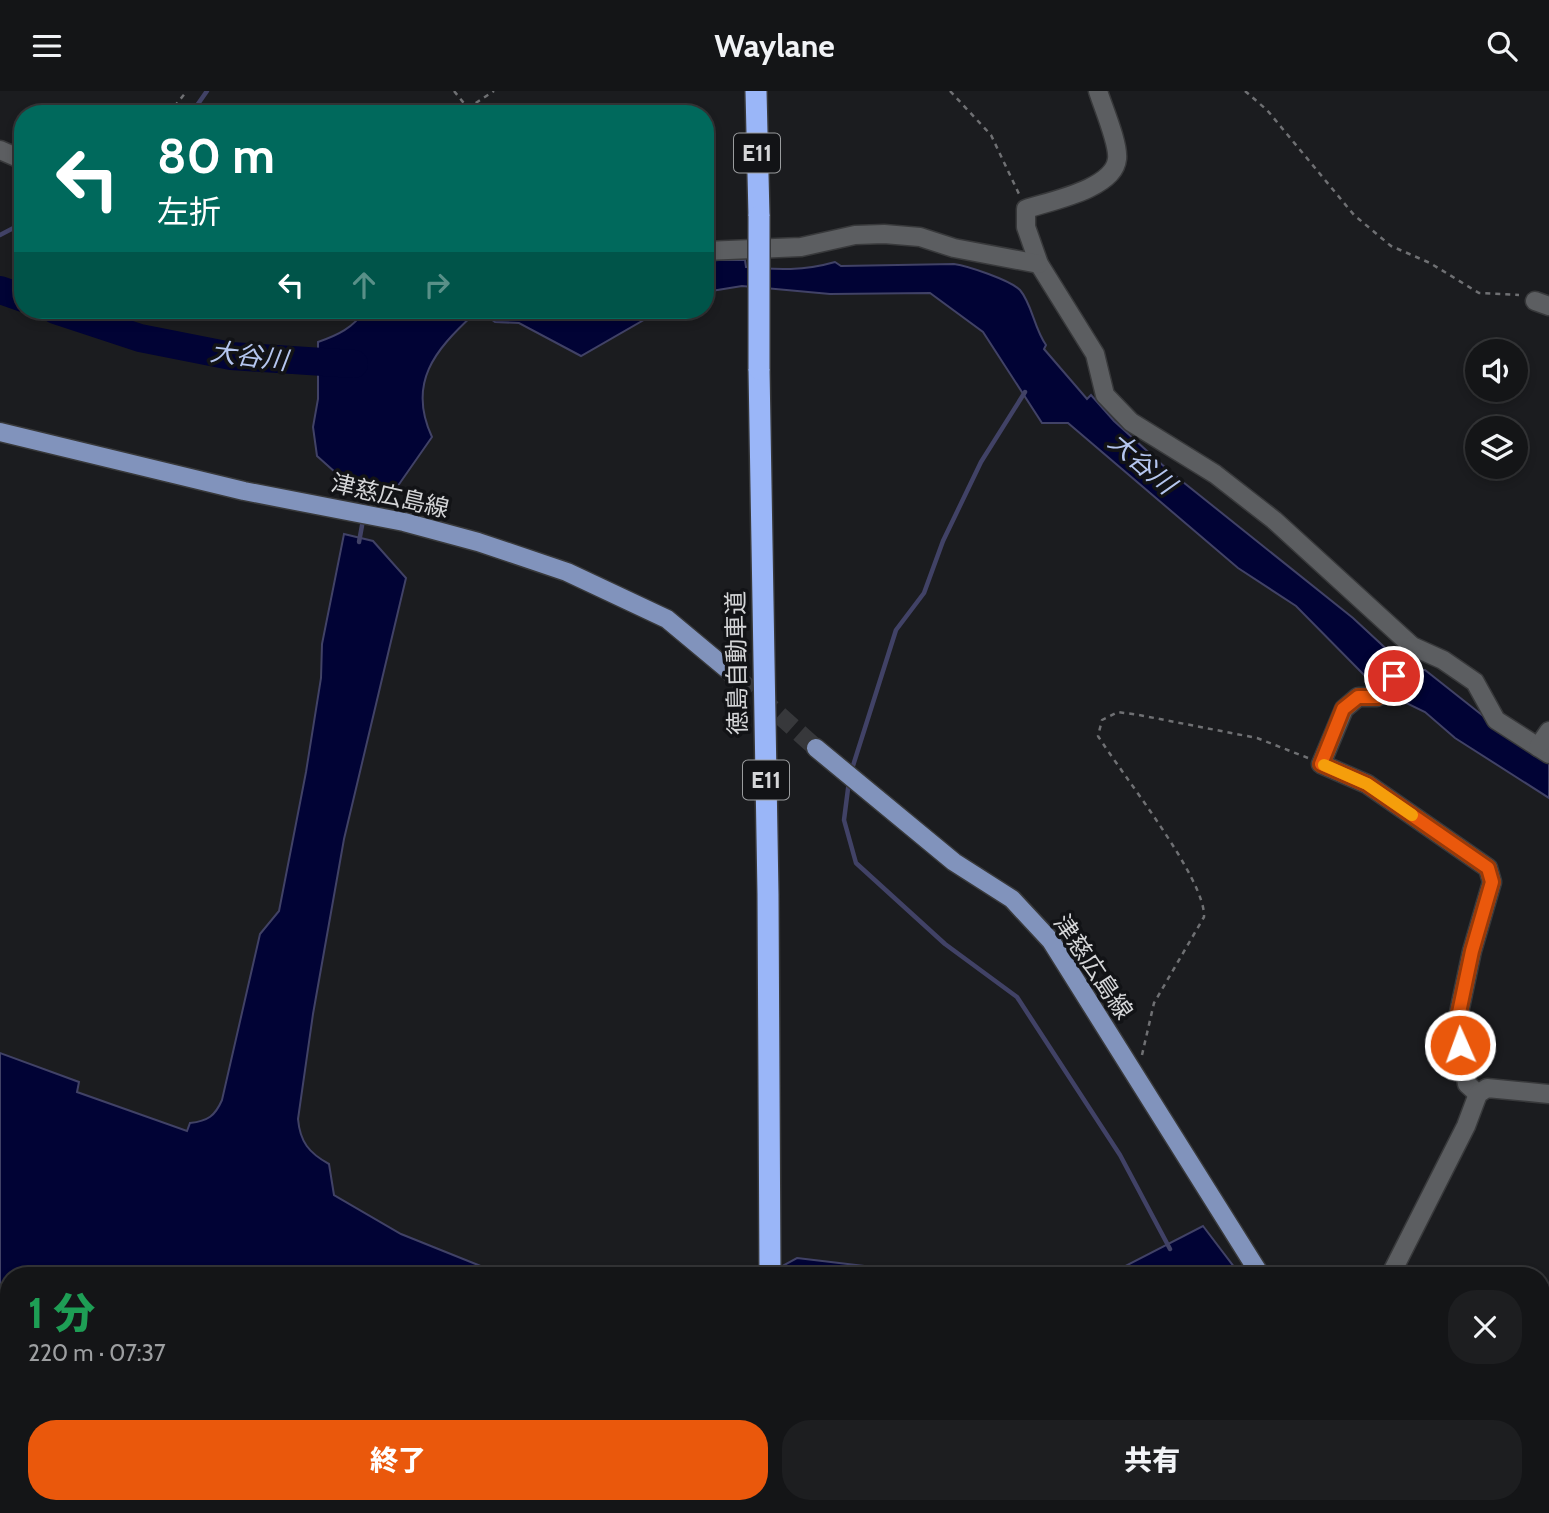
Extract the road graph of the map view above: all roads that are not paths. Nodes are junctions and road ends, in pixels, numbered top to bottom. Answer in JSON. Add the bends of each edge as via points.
{"nodes":[{"id":1,"x":756,"y":91,"type":"edge"},
{"id":2,"x":1098,"y":91,"type":"edge"},
{"id":3,"x":714,"y":251,"type":"edge"},
{"id":4,"x":1039,"y":264,"type":"junction"},
{"id":5,"x":0,"y":432,"type":"edge"},
{"id":6,"x":1408,"y":653,"type":"junction"},
{"id":7,"x":739,"y":679,"type":"tunnel mouth"},
{"id":8,"x":1549,"y":730,"type":"edge"},
{"id":9,"x":816,"y":748,"type":"tunnel mouth"},
{"id":10,"x":1543,"y":750,"type":"edge"},
{"id":11,"x":1478,"y":1094,"type":"junction"},
{"id":12,"x":1549,"y":1094,"type":"edge"},
{"id":13,"x":770,"y":1267,"type":"edge"},
{"id":14,"x":1255,"y":1267,"type":"edge"},
{"id":15,"x":1395,"y":1267,"type":"edge"}],
"edges":[{"from":1,"to":13,"type":"highway","name":"徳島自動車道","number":"E11","bridge":true},
{"from":2,"to":4,"type":"street","via":[[1117,158],[1112,173],[1098,185],[1026,209],[1026,227]]},
{"from":3,"to":4,"type":"street","via":[[801,247],[884,234],[920,237]]},
{"from":4,"to":6,"type":"street","via":[[1095,354],[1105,394],[1131,422],[1215,474],[1264,512]]},
{"from":5,"to":7,"type":"main road","name":"津慈広島線","via":[[478,542],[567,572],[667,619]]},
{"from":6,"to":10,"type":"street","via":[[1443,660],[1475,682],[1496,720]]},
{"from":6,"to":11,"type":"street","via":[[1384,693],[1358,697],[1343,709],[1321,764],[1367,784],[1488,868],[1492,882],[1457,1022],[1466,1084]]},
{"from":8,"to":10,"type":"street"},
{"from":9,"to":14,"type":"main road","name":"津慈広島線","via":[[954,862],[1012,899],[1051,941]]},
{"from":11,"to":12,"type":"street","via":[[1487,1088]]},
{"from":11,"to":15,"type":"street"}]}
